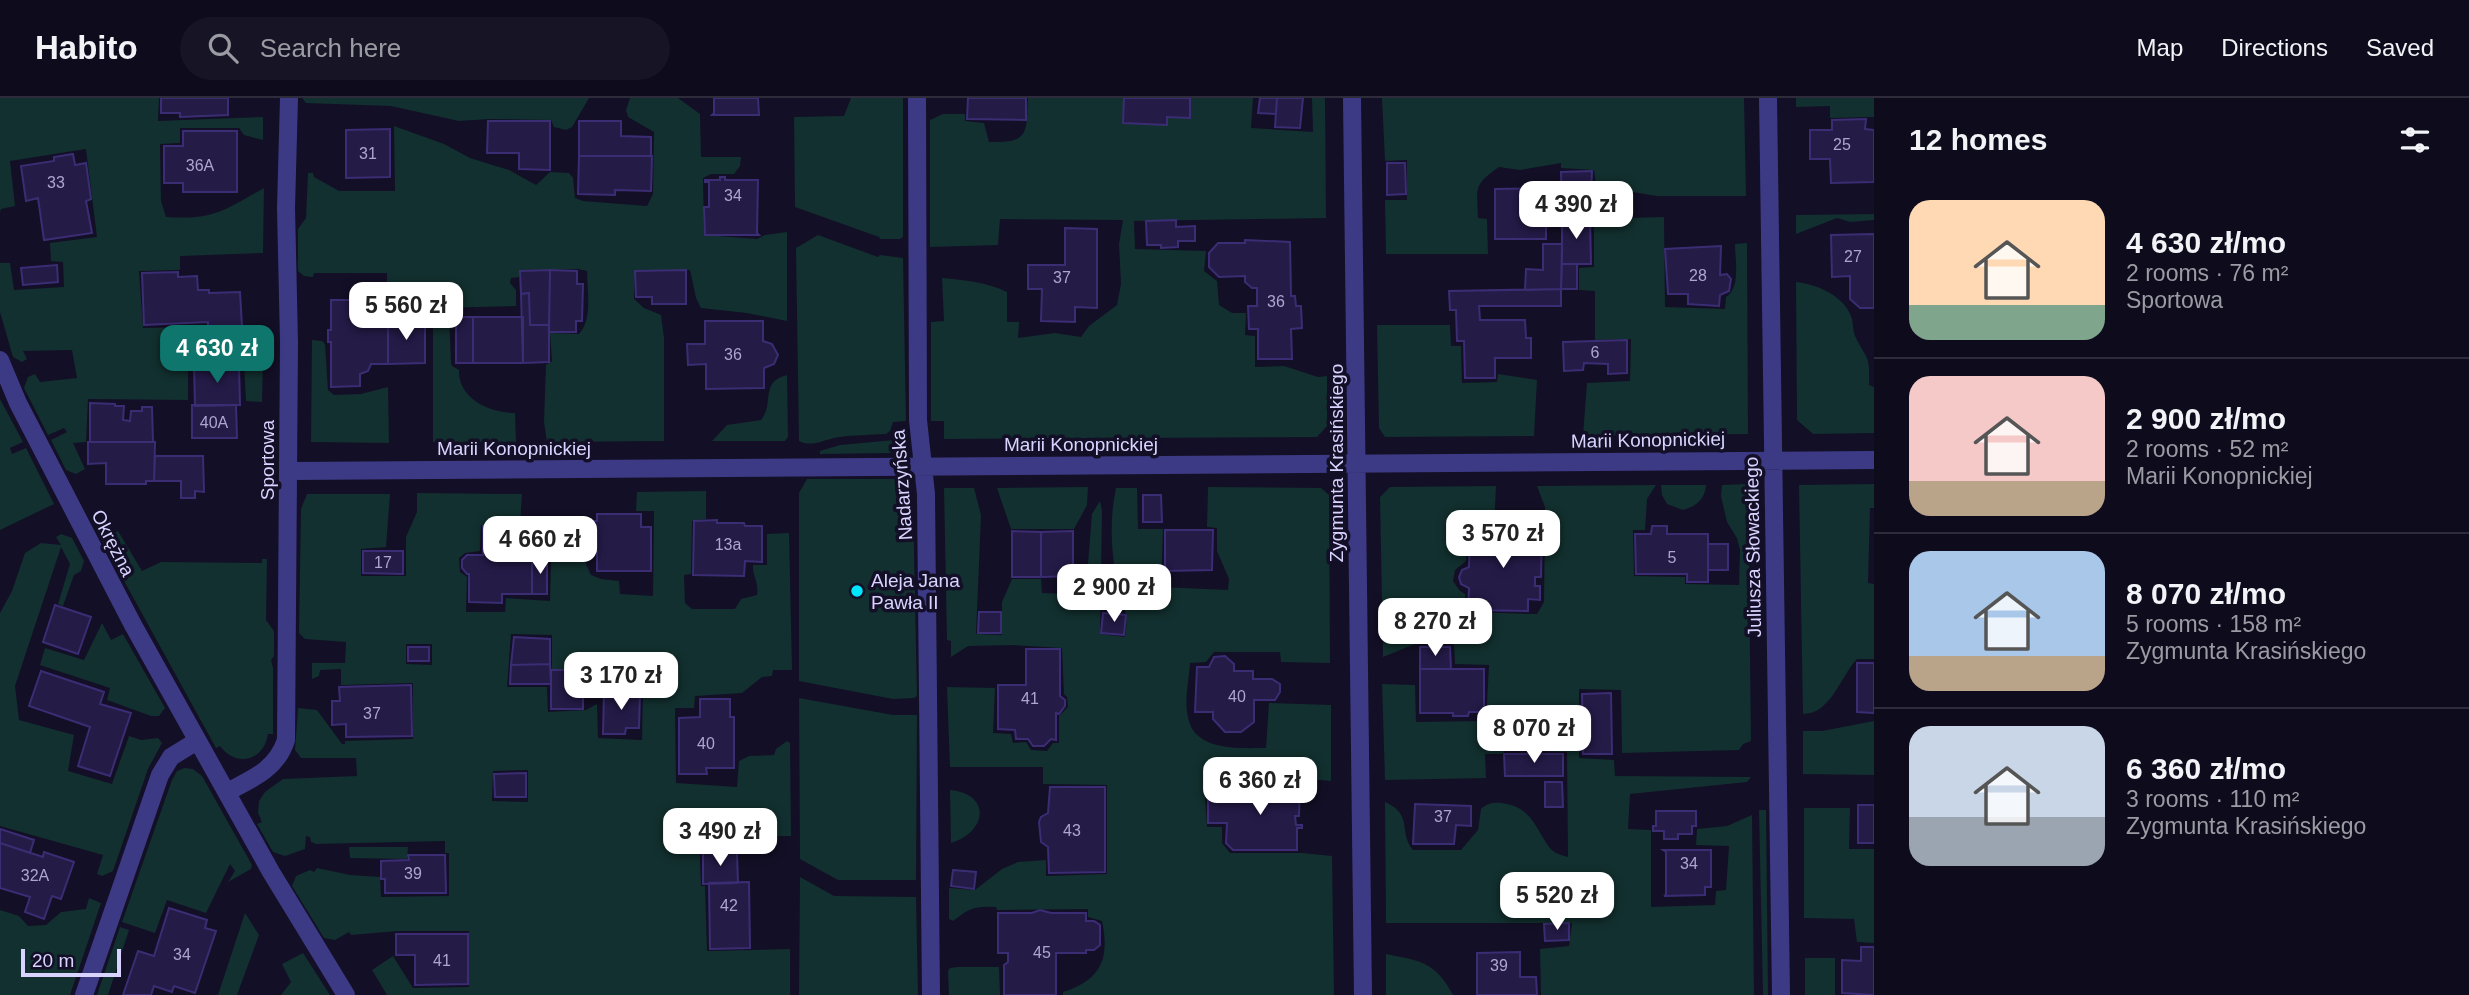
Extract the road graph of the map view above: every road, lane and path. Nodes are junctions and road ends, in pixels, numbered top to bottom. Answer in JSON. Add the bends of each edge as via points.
{"nodes":[{"id":1,"x":289,"y":98,"type":"edge"},
{"id":2,"x":917,"y":98,"type":"edge"},
{"id":3,"x":1352,"y":98,"type":"edge"},
{"id":4,"x":1768,"y":98,"type":"edge"},
{"id":5,"x":0,"y":360,"type":"edge"},
{"id":6,"x":1773,"y":460,"type":"junction"},
{"id":7,"x":1874,"y":460,"type":"edge"},
{"id":8,"x":1357,"y":464,"type":"junction"},
{"id":9,"x":923,"y":465,"type":"junction"},
{"id":10,"x":289,"y":471,"type":"junction"},
{"id":11,"x":197,"y":741,"type":"junction"},
{"id":12,"x":227,"y":792,"type":"junction"},
{"id":13,"x":84,"y":995,"type":"edge"},
{"id":14,"x":346,"y":995,"type":"edge"},
{"id":15,"x":931,"y":995,"type":"edge"},
{"id":16,"x":1363,"y":995,"type":"edge"},
{"id":17,"x":1781,"y":995,"type":"edge"}],
"edges":[{"from":1,"to":10,"type":"street","name":"Sportowa"},
{"from":2,"to":9,"type":"street","name":"Nadarzyńska","via":[[918,421]]},
{"from":3,"to":8,"type":"street","name":"Zygmunta Krasińskiego"},
{"from":4,"to":6,"type":"street","name":"Juliusza Słowackiego"},
{"from":5,"to":11,"type":"street","name":"Okrężna","via":[[105,573]]},
{"from":6,"to":7,"type":"street","name":"Marii Konopnickiej"},
{"from":6,"to":8,"type":"street","name":"Marii Konopnickiej"},
{"from":6,"to":17,"type":"street","name":"Juliusza Słowackiego"},
{"from":8,"to":9,"type":"street","name":"Marii Konopnickiej"},
{"from":8,"to":16,"type":"street","name":"Zygmunta Krasińskiego"},
{"from":9,"to":10,"type":"street","name":"Marii Konopnickiej"},
{"from":9,"to":15,"type":"street","name":"Nadarzyńska"},
{"from":10,"to":12,"type":"street","name":"Sportowa","via":[[286,740],[271,767]]},
{"from":11,"to":12,"type":"street","name":"Okrężna"},
{"from":11,"to":13,"type":"street","via":[[171,757],[160,775]]},
{"from":12,"to":14,"type":"street","name":"Okrężna"}]}
